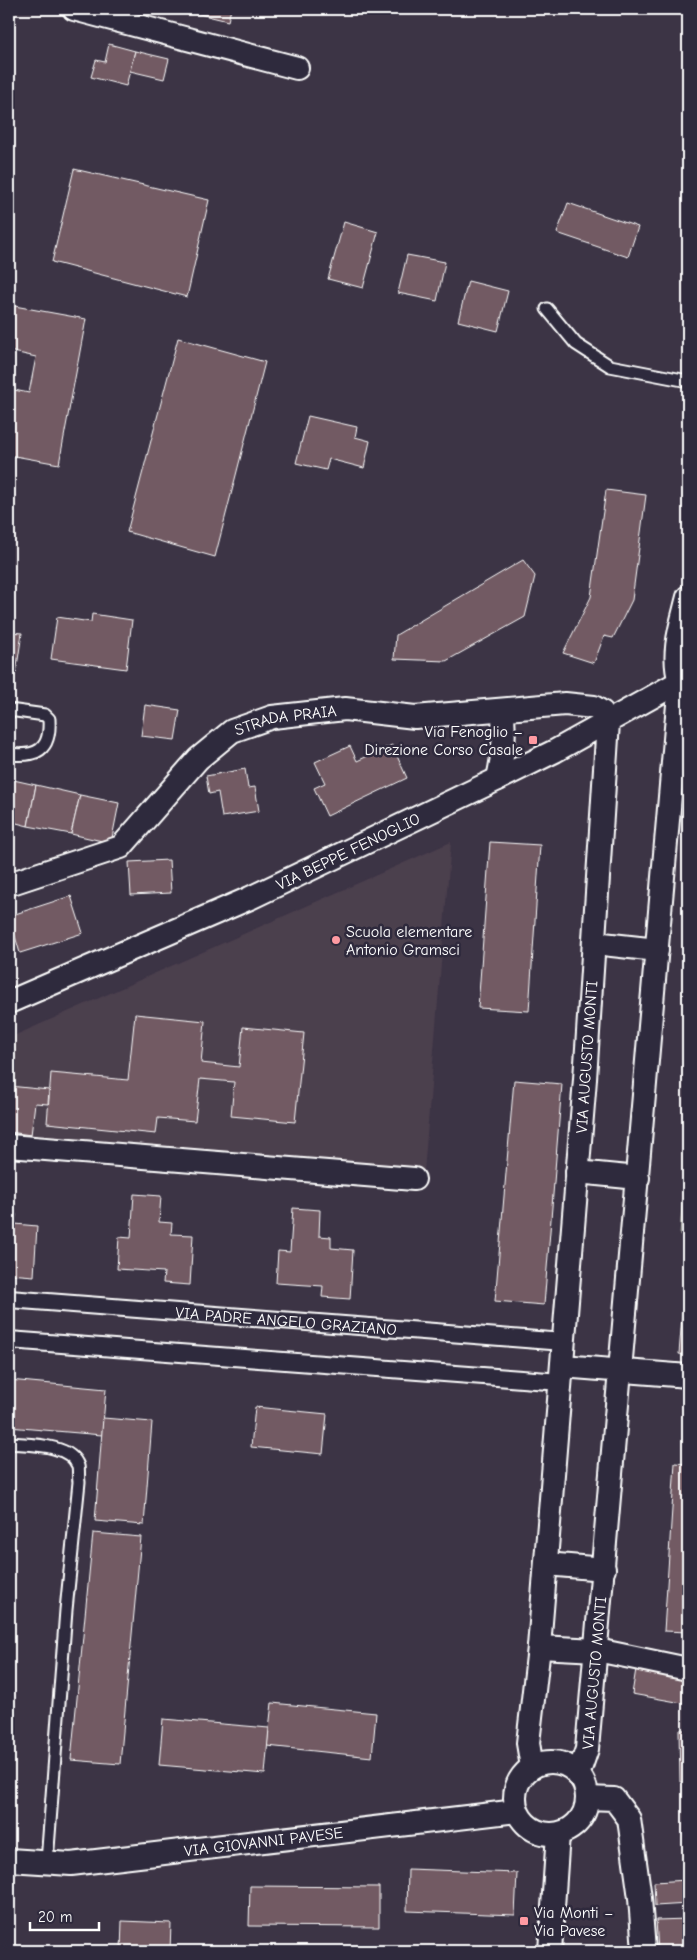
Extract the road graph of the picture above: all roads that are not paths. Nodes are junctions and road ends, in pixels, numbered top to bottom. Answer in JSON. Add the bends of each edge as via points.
{"nodes":[{"id":1,"x":74,"y":9,"type":"edge"},
{"id":2,"x":297,"y":68,"type":"dead end"},
{"id":3,"x":547,"y":309,"type":"dead end"},
{"id":4,"x":688,"y":381,"type":"edge"},
{"id":5,"x":688,"y":597,"type":"edge"},
{"id":6,"x":684,"y":680,"type":"edge"},
{"id":7,"x":9,"y":710,"type":"edge"},
{"id":8,"x":502,"y":710,"type":"junction"},
{"id":9,"x":608,"y":722,"type":"junction"},
{"id":10,"x":9,"y":754,"type":"edge"},
{"id":11,"x":498,"y":779,"type":"junction"},
{"id":12,"x":9,"y":884,"type":"edge"},
{"id":13,"x":594,"y":943,"type":"junction"},
{"id":14,"x":657,"y":950,"type":"junction"},
{"id":15,"x":9,"y":1002,"type":"edge"},
{"id":16,"x":9,"y":1146,"type":"edge"},
{"id":17,"x":577,"y":1172,"type":"junction"},
{"id":18,"x":638,"y":1178,"type":"junction"},
{"id":19,"x":414,"y":1179,"type":"dead end"},
{"id":20,"x":9,"y":1299,"type":"edge"},
{"id":21,"x":9,"y":1340,"type":"edge"},
{"id":22,"x":564,"y":1342,"type":"junction"},
{"id":23,"x":621,"y":1370,"type":"junction"},
{"id":24,"x":561,"y":1374,"type":"junction"},
{"id":25,"x":688,"y":1376,"type":"edge"},
{"id":26,"x":9,"y":1443,"type":"edge"},
{"id":27,"x":546,"y":1564,"type":"junction"},
{"id":28,"x":604,"y":1569,"type":"junction"},
{"id":29,"x":540,"y":1647,"type":"junction"},
{"id":30,"x":597,"y":1650,"type":"junction"},
{"id":31,"x":688,"y":1668,"type":"edge"},
{"id":32,"x":532,"y":1767,"type":"junction"},
{"id":33,"x":578,"y":1774,"type":"junction"},
{"id":34,"x":587,"y":1798,"type":"junction"},
{"id":35,"x":517,"y":1811,"type":"junction"},
{"id":36,"x":558,"y":1834,"type":"junction"},
{"id":37,"x":9,"y":1860,"type":"edge"},
{"id":38,"x":47,"y":1862,"type":"junction"},
{"id":39,"x":550,"y":1951,"type":"edge"},
{"id":40,"x":644,"y":1951,"type":"edge"}],
"edges":[{"from":1,"to":2,"type":"street"},
{"from":3,"to":4,"type":"lane","via":[[576,344],[610,366]]},
{"from":5,"to":6,"type":"street","name":"VIA AUGUSTO MONTI","via":[[675,657],[676,670]]},
{"from":6,"to":9,"type":"street","name":"VIA BEPPE FENOGLIO"},
{"from":6,"to":14,"type":"street","name":"VIA AUGUSTO MONTI"},
{"from":7,"to":10,"type":"lane","via":[[45,715],[50,728],[42,747],[34,754]]},
{"from":8,"to":9,"type":"street","name":"STRADA PRAIA","via":[[565,704],[594,706]]},
{"from":8,"to":11,"type":"street","via":[[503,753]]},
{"from":8,"to":12,"type":"street","name":"STRADA PRAIA","via":[[415,717],[345,709],[272,716],[232,731],[198,759],[121,847]]},
{"from":9,"to":11,"type":"street","name":"VIA BEPPE FENOGLIO"},
{"from":9,"to":13,"type":"street","name":"VIA AUGUSTO MONTI"},
{"from":11,"to":15,"type":"street","name":"VIA BEPPE FENOGLIO","via":[[250,898]]},
{"from":13,"to":14,"type":"street"},
{"from":13,"to":17,"type":"street","name":"VIA AUGUSTO MONTI"},
{"from":14,"to":18,"type":"street","name":"VIA AUGUSTO MONTI"},
{"from":16,"to":19,"type":"street"},
{"from":17,"to":18,"type":"street"},
{"from":17,"to":22,"type":"street","name":"VIA AUGUSTO MONTI"},
{"from":18,"to":23,"type":"street","name":"VIA AUGUSTO MONTI"},
{"from":20,"to":22,"type":"street","name":"VIA PADRE ANGELO GRAZIANO"},
{"from":21,"to":24,"type":"street"},
{"from":22,"to":24,"type":"street","name":"VIA AUGUSTO MONTI"},
{"from":23,"to":24,"type":"street"},
{"from":23,"to":25,"type":"street"},
{"from":23,"to":28,"type":"street","name":"VIA AUGUSTO MONTI"},
{"from":24,"to":27,"type":"street","name":"VIA AUGUSTO MONTI"},
{"from":26,"to":38,"type":"lane","via":[[53,1447],[69,1455],[78,1465]]},
{"from":27,"to":28,"type":"street"},
{"from":27,"to":29,"type":"street","name":"VIA AUGUSTO MONTI"},
{"from":28,"to":30,"type":"street","name":"VIA AUGUSTO MONTI"},
{"from":29,"to":30,"type":"street"},
{"from":29,"to":32,"type":"street","name":"VIA AUGUSTO MONTI","via":[[528,1743]]},
{"from":30,"to":31,"type":"street"},
{"from":30,"to":33,"type":"street","name":"VIA AUGUSTO MONTI","via":[[588,1749]]},
{"from":32,"to":33,"type":"street","name":"VIA AUGUSTO MONTI","via":[[556,1762]]},
{"from":32,"to":35,"type":"street","via":[[515,1791]]},
{"from":33,"to":34,"type":"street","via":[[585,1785]]},
{"from":34,"to":36,"type":"street","via":[[582,1817],[576,1825]]},
{"from":34,"to":40,"type":"street","via":[[614,1799],[630,1819]]},
{"from":35,"to":36,"type":"street","via":[[522,1820],[538,1832]]},
{"from":35,"to":38,"type":"street","name":"VIA GIOVANNI PAVESE","via":[[71,1864]]},
{"from":36,"to":39,"type":"street"},
{"from":37,"to":38,"type":"street","name":"VIA GIOVANNI PAVESE"}]}
